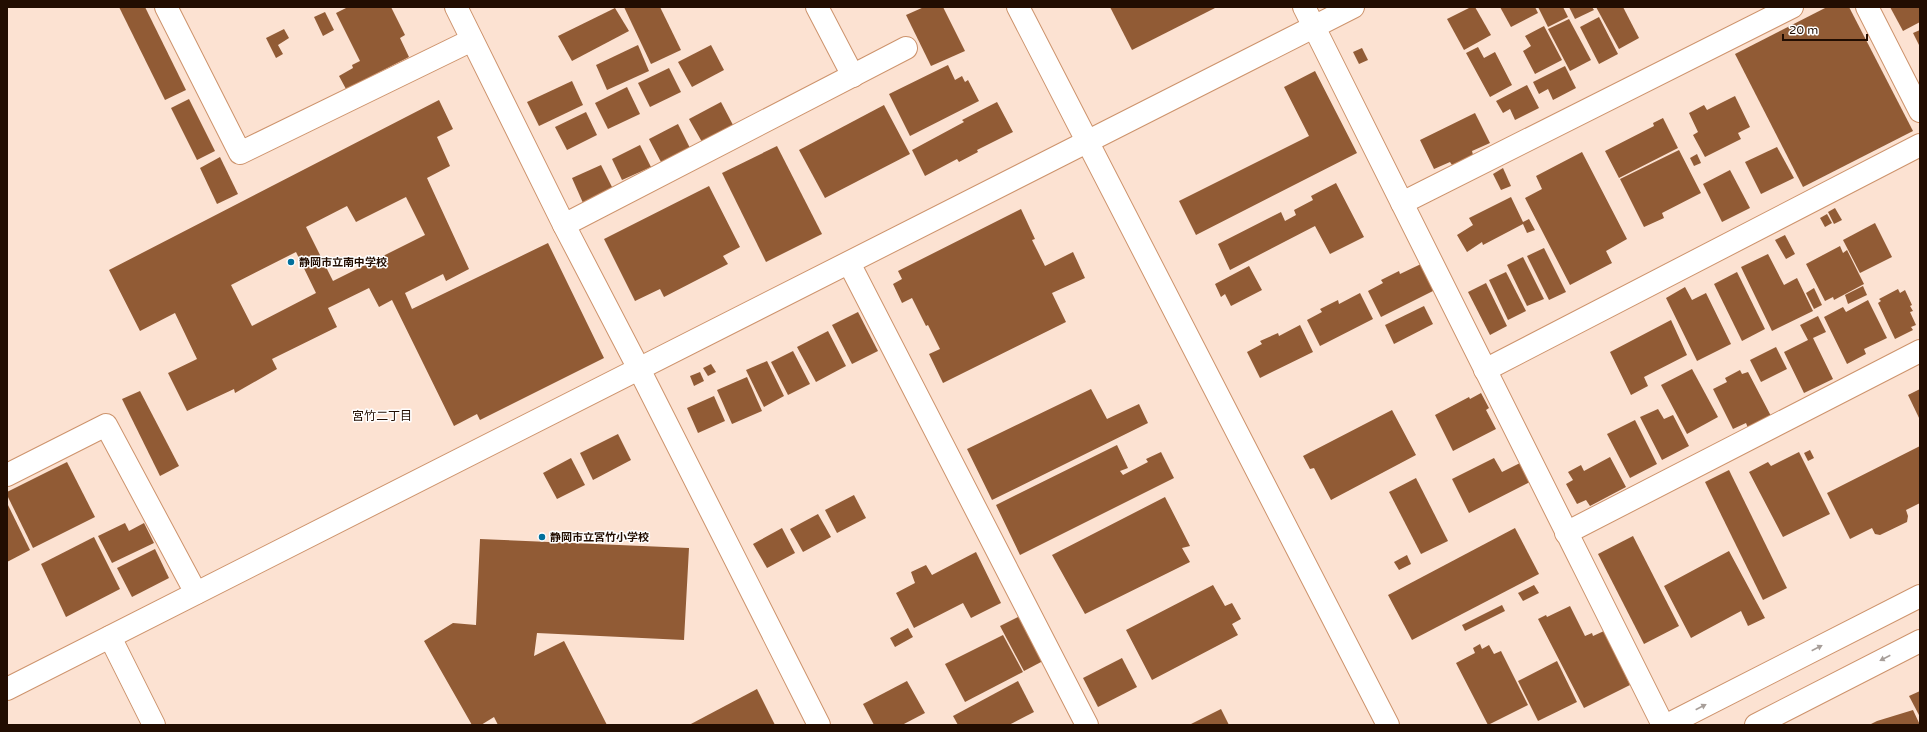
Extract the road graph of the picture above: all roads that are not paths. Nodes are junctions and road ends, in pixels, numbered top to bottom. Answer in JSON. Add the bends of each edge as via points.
{"nodes":[{"id":1,"x":166,"y":7,"type":"edge"},
{"id":2,"x":456,"y":7,"type":"edge"},
{"id":3,"x":817,"y":7,"type":"edge"},
{"id":4,"x":1018,"y":7,"type":"edge"},
{"id":5,"x":1304,"y":7,"type":"edge"},
{"id":6,"x":1353,"y":7,"type":"edge"},
{"id":7,"x":1792,"y":7,"type":"edge"},
{"id":8,"x":1867,"y":7,"type":"edge"},
{"id":9,"x":1314,"y":27,"type":"junction"},
{"id":10,"x":472,"y":40,"type":"junction"},
{"id":11,"x":906,"y":48,"type":"dead end"},
{"id":12,"x":853,"y":76,"type":"junction"},
{"id":13,"x":1920,"y":111,"type":"edge"},
{"id":14,"x":1087,"y":142,"type":"junction"},
{"id":15,"x":1920,"y":145,"type":"edge"},
{"id":16,"x":1402,"y":203,"type":"junction"},
{"id":17,"x":564,"y":225,"type":"junction"},
{"id":18,"x":850,"y":263,"type":"junction"},
{"id":19,"x":1920,"y":351,"type":"edge"},
{"id":20,"x":639,"y":369,"type":"junction"},
{"id":21,"x":1485,"y":370,"type":"junction"},
{"id":22,"x":7,"y":475,"type":"edge"},
{"id":23,"x":1566,"y":533,"type":"junction"},
{"id":24,"x":196,"y":593,"type":"junction"},
{"id":25,"x":1920,"y":596,"type":"edge"},
{"id":26,"x":110,"y":637,"type":"junction"},
{"id":27,"x":1920,"y":640,"type":"edge"},
{"id":28,"x":7,"y":689,"type":"edge"},
{"id":29,"x":154,"y":725,"type":"edge"},
{"id":30,"x":819,"y":725,"type":"edge"},
{"id":31,"x":1087,"y":725,"type":"edge"},
{"id":32,"x":1388,"y":725,"type":"edge"},
{"id":33,"x":1663,"y":725,"type":"edge"},
{"id":34,"x":1667,"y":725,"type":"edge"},
{"id":35,"x":1756,"y":725,"type":"edge"}],
"edges":[{"from":1,"to":10,"type":"street","via":[[240,153]]},
{"from":2,"to":10,"type":"street"},
{"from":3,"to":12,"type":"street"},
{"from":4,"to":14,"type":"street"},
{"from":5,"to":9,"type":"street"},
{"from":6,"to":9,"type":"street"},
{"from":7,"to":16,"type":"street"},
{"from":8,"to":13,"type":"street"},
{"from":9,"to":14,"type":"street"},
{"from":9,"to":16,"type":"street"},
{"from":10,"to":17,"type":"street"},
{"from":11,"to":12,"type":"street"},
{"from":12,"to":17,"type":"street"},
{"from":14,"to":18,"type":"street"},
{"from":14,"to":32,"type":"street"},
{"from":15,"to":21,"type":"street"},
{"from":16,"to":21,"type":"street"},
{"from":17,"to":20,"type":"street"},
{"from":18,"to":20,"type":"street"},
{"from":18,"to":31,"type":"street"},
{"from":19,"to":23,"type":"street"},
{"from":20,"to":24,"type":"street"},
{"from":20,"to":30,"type":"street"},
{"from":21,"to":23,"type":"street"},
{"from":22,"to":24,"type":"street","via":[[106,425]]},
{"from":23,"to":33,"type":"street"},
{"from":24,"to":26,"type":"street"},
{"from":34,"to":25,"type":"street","one_way":true},
{"from":26,"to":28,"type":"street"},
{"from":26,"to":29,"type":"street"},
{"from":27,"to":35,"type":"street","one_way":true}]}
